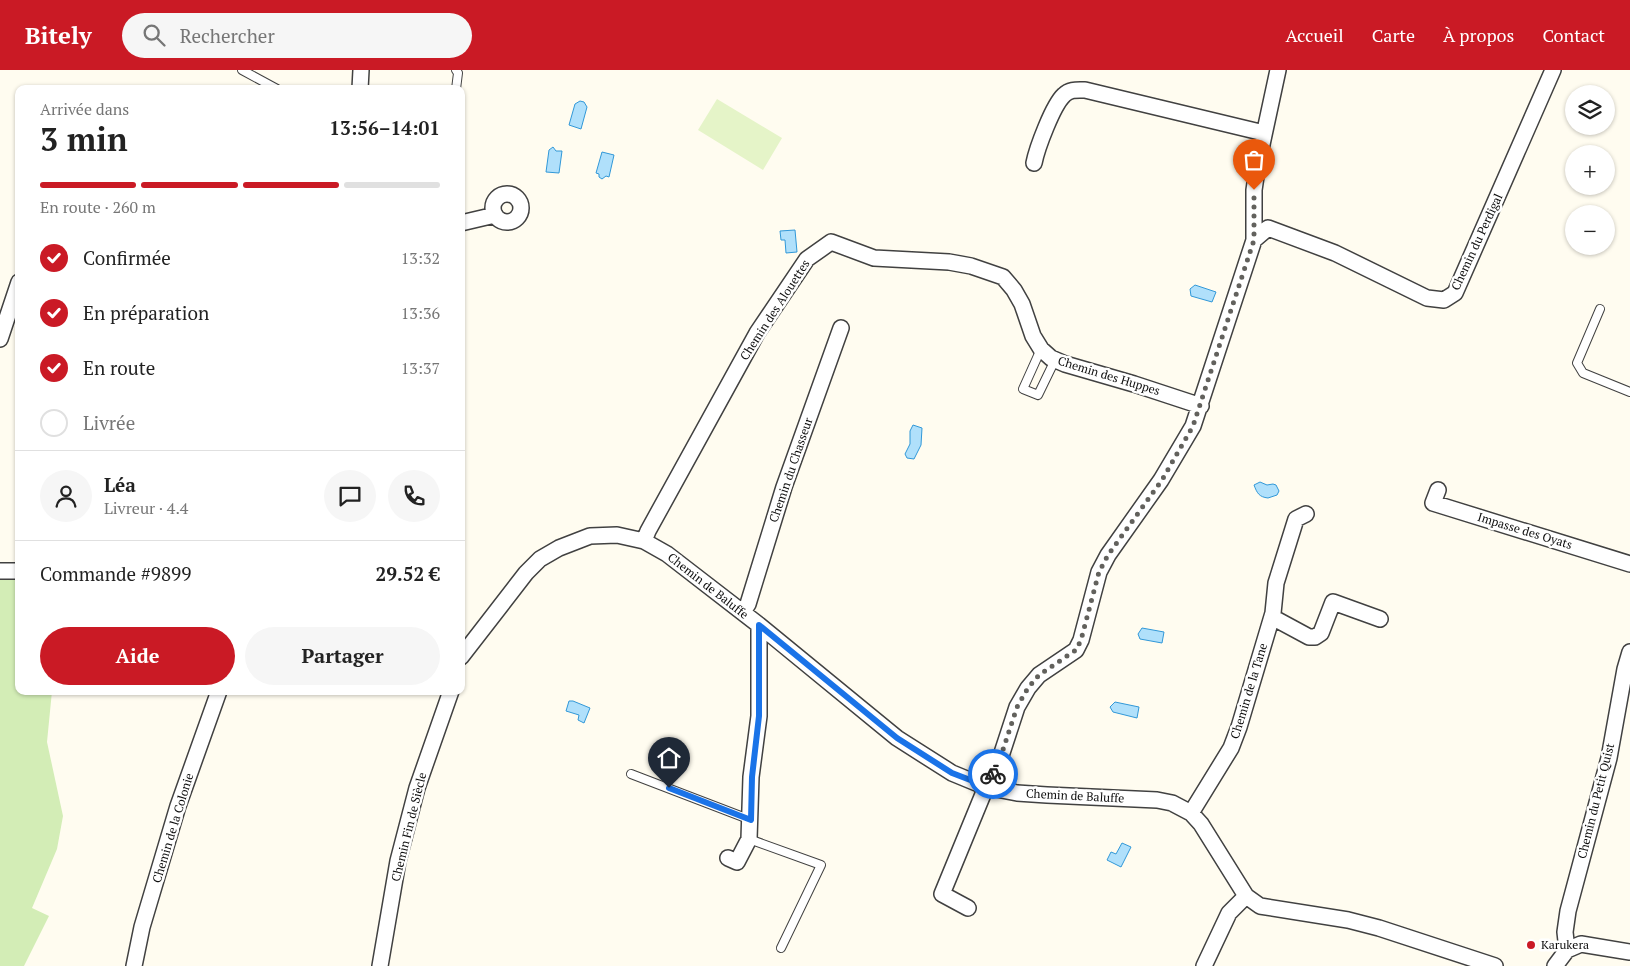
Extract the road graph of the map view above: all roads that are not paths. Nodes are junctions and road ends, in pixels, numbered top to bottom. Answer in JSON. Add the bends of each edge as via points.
{"nodes":[{"id":1,"x":242,"y":70,"type":"edge"},
{"id":2,"x":361,"y":70,"type":"edge"},
{"id":3,"x":456,"y":70,"type":"edge"},
{"id":4,"x":1278,"y":70,"type":"edge"},
{"id":5,"x":1553,"y":70,"type":"edge"},
{"id":6,"x":270,"y":85,"type":"edge"},
{"id":7,"x":360,"y":85,"type":"edge"},
{"id":8,"x":456,"y":85,"type":"edge"},
{"id":9,"x":1264,"y":133,"type":"junction"},
{"id":10,"x":1034,"y":163,"type":"dead end"},
{"id":11,"x":495,"y":215,"type":"dead end"},
{"id":12,"x":465,"y":222,"type":"edge"},
{"id":13,"x":1254,"y":240,"type":"junction"},
{"id":14,"x":1003,"y":276,"type":"joint"},
{"id":15,"x":15,"y":294,"type":"edge"},
{"id":16,"x":1600,"y":309,"type":"dead end"},
{"id":17,"x":841,"y":328,"type":"dead end"},
{"id":18,"x":0,"y":340,"type":"edge"},
{"id":19,"x":1041,"y":349,"type":"junction"},
{"id":20,"x":1056,"y":360,"type":"junction"},
{"id":21,"x":1630,"y":392,"type":"edge"},
{"id":22,"x":1201,"y":406,"type":"junction"},
{"id":23,"x":1438,"y":490,"type":"dead end"},
{"id":24,"x":1306,"y":514,"type":"dead end"},
{"id":25,"x":644,"y":541,"type":"junction"},
{"id":26,"x":1630,"y":564,"type":"edge"},
{"id":27,"x":0,"y":571,"type":"edge"},
{"id":28,"x":15,"y":571,"type":"edge"},
{"id":29,"x":743,"y":612,"type":"junction"},
{"id":30,"x":1272,"y":617,"type":"junction"},
{"id":31,"x":1380,"y":619,"type":"dead end"},
{"id":32,"x":759,"y":625,"type":"junction"},
{"id":33,"x":465,"y":652,"type":"edge"},
{"id":34,"x":1630,"y":652,"type":"edge"},
{"id":35,"x":218,"y":695,"type":"edge"},
{"id":36,"x":450,"y":695,"type":"edge"},
{"id":37,"x":631,"y":774,"type":"dead end"},
{"id":38,"x":986,"y":786,"type":"junction"},
{"id":39,"x":1191,"y":813,"type":"junction"},
{"id":40,"x":751,"y":820,"type":"junction"},
{"id":41,"x":749,"y":839,"type":"junction"},
{"id":42,"x":728,"y":858,"type":"dead end"},
{"id":43,"x":1246,"y":896,"type":"junction"},
{"id":44,"x":968,"y":908,"type":"dead end"},
{"id":45,"x":781,"y":948,"type":"dead end"},
{"id":46,"x":1567,"y":950,"type":"junction"},
{"id":47,"x":1630,"y":952,"type":"edge"},
{"id":48,"x":134,"y":966,"type":"edge"},
{"id":49,"x":380,"y":966,"type":"edge"},
{"id":50,"x":1204,"y":966,"type":"edge"},
{"id":51,"x":1495,"y":966,"type":"edge"},
{"id":52,"x":1555,"y":966,"type":"edge"}],
"edges":[{"from":1,"to":6,"type":"lane"},
{"from":2,"to":7,"type":"street"},
{"from":3,"to":8,"type":"lane"},
{"from":4,"to":9,"type":"street"},
{"from":5,"to":13,"type":"street","name":"Chemin du Perdigal","via":[[1455,293],[1444,300],[1428,298],[1334,253],[1268,228]]},
{"from":9,"to":10,"type":"street","via":[[1086,90],[1074,90],[1057,104]]},
{"from":9,"to":13,"type":"street","via":[[1254,190]]},
{"from":11,"to":12,"type":"street"},
{"from":13,"to":22,"type":"street"},
{"from":14,"to":19,"type":"street","name":"Chemin des Huppes","via":[[1022,304]]},
{"from":14,"to":25,"type":"street","name":"Chemin des Alouettes","via":[[949,262],[874,258],[830,242],[807,259],[757,333]]},
{"from":15,"to":18,"type":"street"},
{"from":16,"to":21,"type":"lane","via":[[1577,363],[1583,374]]},
{"from":17,"to":29,"type":"street","name":"Chemin du Chasseur"},
{"from":19,"to":20,"type":"street","name":"Chemin des Huppes"},
{"from":19,"to":20,"type":"lane","via":[[1023,389],[1038,395]]},
{"from":20,"to":22,"type":"street","name":"Chemin des Huppes"},
{"from":22,"to":38,"type":"street","via":[[1162,480],[1099,572],[1076,650],[1039,675],[1017,707],[999,762]]},
{"from":23,"to":26,"type":"street","name":"Impasse des Oyats","via":[[1433,503]]},
{"from":24,"to":30,"type":"street","name":"Chemin de la Tane","via":[[1296,518],[1276,583]]},
{"from":25,"to":29,"type":"street","name":"Chemin de Baluffe","via":[[667,554]]},
{"from":25,"to":33,"type":"street","name":"Chemin de Baluffe","via":[[618,535],[590,536],[559,548],[526,573]]},
{"from":27,"to":28,"type":"street"},
{"from":29,"to":32,"type":"street","name":"Chemin de Baluffe"},
{"from":30,"to":31,"type":"street","via":[[1309,637],[1320,633],[1333,602]]},
{"from":30,"to":39,"type":"street","name":"Chemin de la Tane","via":[[1231,748]]},
{"from":32,"to":38,"type":"street","name":"Chemin de Baluffe","via":[[897,738],[952,773]]},
{"from":32,"to":40,"type":"street","via":[[759,716]]},
{"from":34,"to":46,"type":"street","name":"Chemin du Petit Quist","via":[[1609,758],[1568,911]]},
{"from":35,"to":48,"type":"street","name":"Chemin de la Colonie","via":[[178,806],[142,927]]},
{"from":36,"to":49,"type":"street","name":"Chemin Fin de Siècle","via":[[414,797],[398,861]]},
{"from":37,"to":40,"type":"lane"},
{"from":38,"to":39,"type":"street","name":"Chemin de Baluffe","via":[[1047,796],[1157,800]]},
{"from":38,"to":44,"type":"street","via":[[942,894]]},
{"from":39,"to":43,"type":"street","name":"Chemin de Baluffe","via":[[1210,836]]},
{"from":40,"to":41,"type":"street"},
{"from":41,"to":42,"type":"street","via":[[737,862]]},
{"from":41,"to":45,"type":"lane","via":[[821,865]]},
{"from":43,"to":50,"type":"street","via":[[1229,913]]},
{"from":43,"to":51,"type":"street","via":[[1260,906],[1348,920]]},
{"from":46,"to":47,"type":"street","via":[[1581,944]]},
{"from":46,"to":52,"type":"street"}]}
